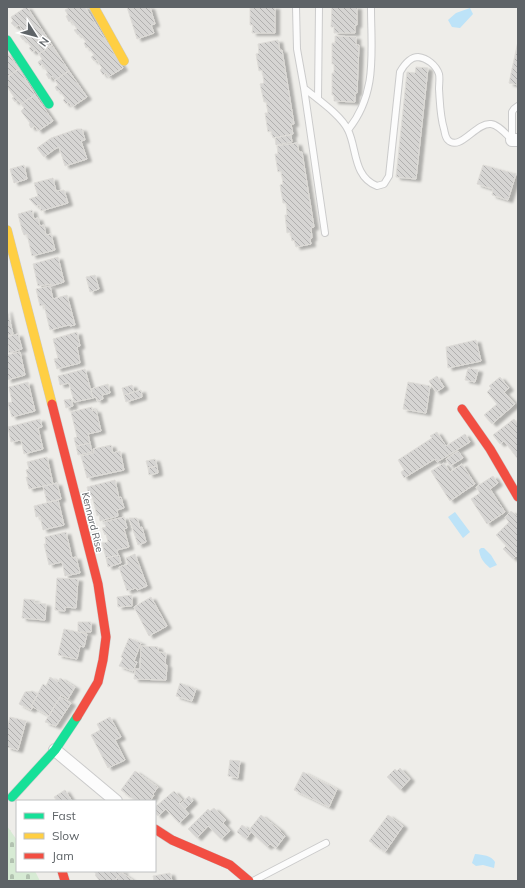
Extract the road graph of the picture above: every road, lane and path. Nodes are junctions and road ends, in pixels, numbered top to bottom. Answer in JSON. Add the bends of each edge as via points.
{"nodes":[{"id":1,"x":94,"y":7,"type":"edge"},
{"id":2,"x":296,"y":7,"type":"edge"},
{"id":3,"x":319,"y":7,"type":"edge"},
{"id":4,"x":371,"y":7,"type":"edge"},
{"id":5,"x":7,"y":40,"type":"edge"},
{"id":6,"x":124,"y":61,"type":"dead end"},
{"id":7,"x":304,"y":88,"type":"junction"},
{"id":8,"x":318,"y":99,"type":"junction"},
{"id":9,"x":49,"y":104,"type":"dead end"},
{"id":10,"x":518,"y":106,"type":"edge"},
{"id":11,"x":348,"y":130,"type":"junction"},
{"id":12,"x":515,"y":140,"type":"edge"},
{"id":13,"x":7,"y":230,"type":"edge"},
{"id":14,"x":325,"y":233,"type":"dead end"},
{"id":15,"x":462,"y":409,"type":"dead end"},
{"id":16,"x":518,"y":497,"type":"edge"},
{"id":17,"x":55,"y":750,"type":"junction"},
{"id":18,"x":12,"y":797,"type":"edge"},
{"id":19,"x":115,"y":800,"type":"edge"},
{"id":20,"x":156,"y":830,"type":"edge"},
{"id":21,"x":326,"y":843,"type":"dead end"},
{"id":22,"x":249,"y":881,"type":"edge"},
{"id":23,"x":253,"y":881,"type":"edge"}],
"edges":[{"from":1,"to":6,"type":"street"},
{"from":2,"to":7,"type":"lane","via":[[298,49]]},
{"from":3,"to":8,"type":"lane"},
{"from":4,"to":11,"type":"lane","via":[[370,86],[363,108]]},
{"from":5,"to":9,"type":"street"},
{"from":7,"to":8,"type":"lane"},
{"from":7,"to":14,"type":"lane"},
{"from":8,"to":11,"type":"lane","via":[[340,118]]},
{"from":10,"to":12,"type":"lane","via":[[512,112]]},
{"from":11,"to":12,"type":"lane","via":[[356,162],[362,173],[372,184],[384,184],[390,168],[400,72],[416,57],[428,60],[439,75],[441,117],[447,139],[456,143],[462,141],[490,123],[498,126]]},
{"from":13,"to":17,"type":"street","name":"Kennard Rise","via":[[98,584],[106,637],[98,682]]},
{"from":15,"to":16,"type":"street"},
{"from":17,"to":18,"type":"street","name":"Kennard Rise"},
{"from":17,"to":19,"type":"street"},
{"from":20,"to":22,"type":"street","via":[[172,840],[230,864]]},
{"from":21,"to":23,"type":"lane"}]}
